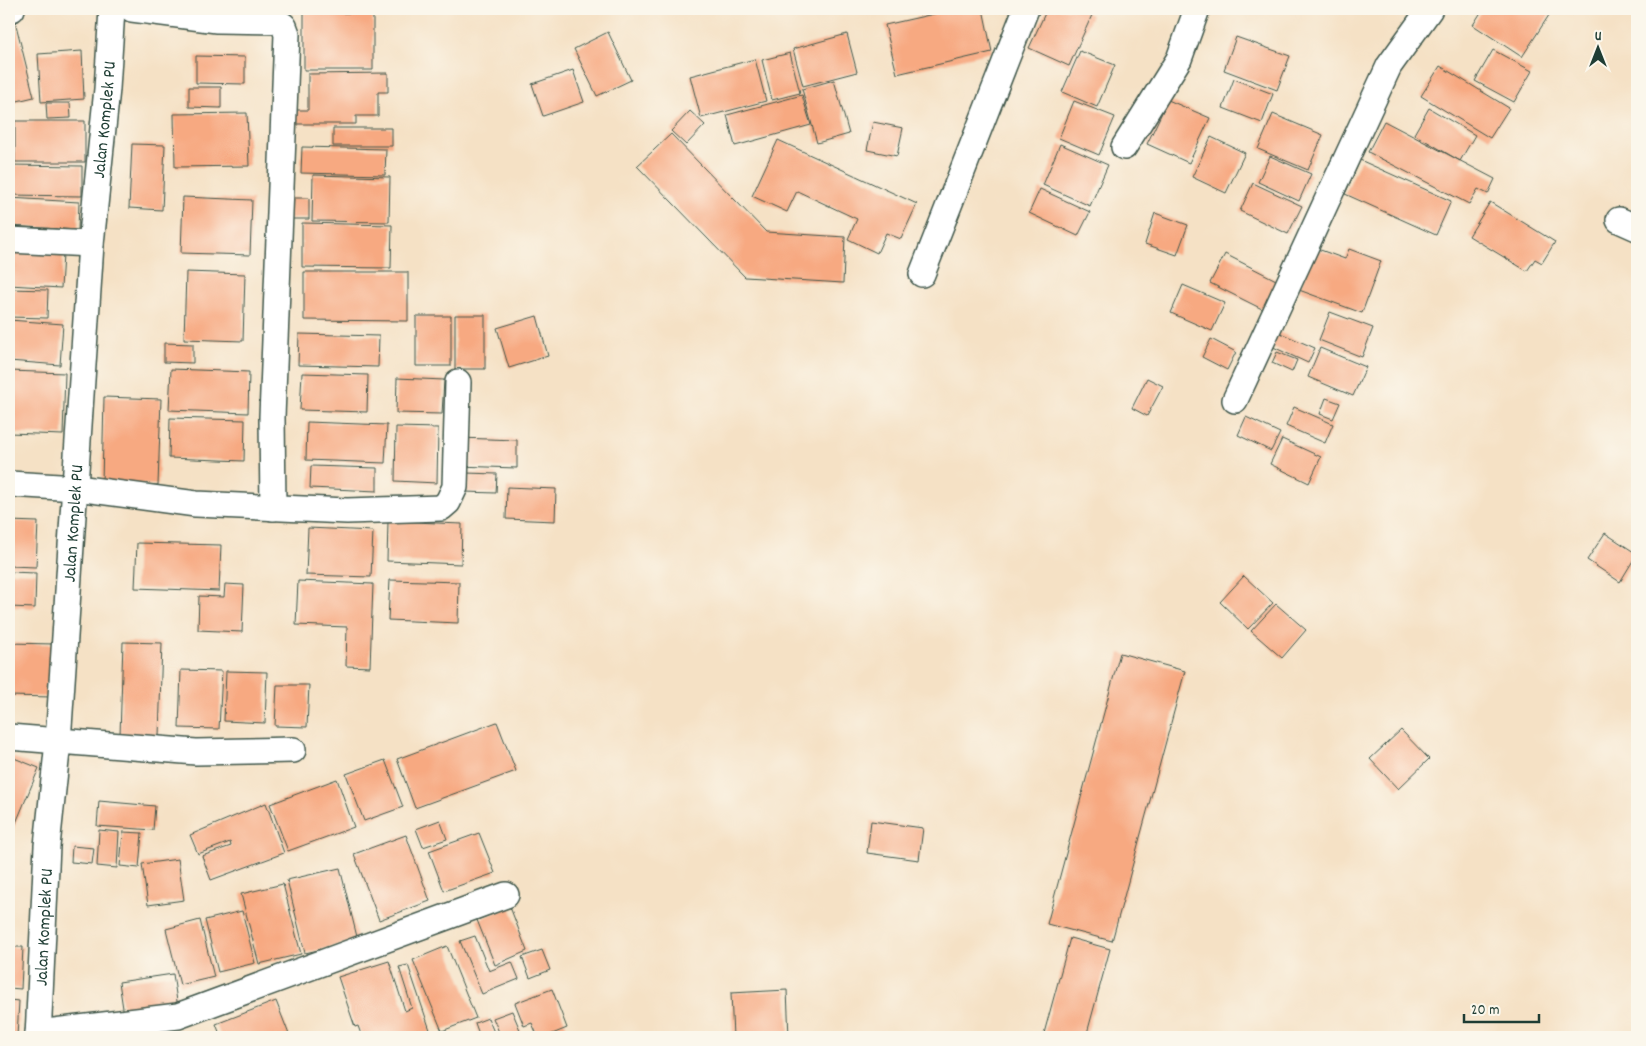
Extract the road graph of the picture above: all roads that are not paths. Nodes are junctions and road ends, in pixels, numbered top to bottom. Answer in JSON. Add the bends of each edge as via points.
{"nodes":[{"id":1,"x":112,"y":9,"type":"edge"},
{"id":2,"x":132,"y":9,"type":"edge"},
{"id":3,"x":1026,"y":9,"type":"edge"},
{"id":4,"x":1197,"y":9,"type":"edge"},
{"id":5,"x":1430,"y":9,"type":"edge"},
{"id":6,"x":1124,"y":147,"type":"dead end"},
{"id":7,"x":9,"y":240,"type":"edge"},
{"id":8,"x":91,"y":244,"type":"junction"},
{"id":9,"x":922,"y":274,"type":"dead end"},
{"id":10,"x":458,"y":382,"type":"dead end"},
{"id":11,"x":1235,"y":400,"type":"dead end"},
{"id":12,"x":9,"y":484,"type":"edge"},
{"id":13,"x":76,"y":488,"type":"junction"},
{"id":14,"x":273,"y":508,"type":"junction"},
{"id":15,"x":9,"y":737,"type":"edge"},
{"id":16,"x":58,"y":742,"type":"junction"},
{"id":17,"x":293,"y":750,"type":"dead end"},
{"id":18,"x":506,"y":895,"type":"dead end"},
{"id":19,"x":180,"y":1027,"type":"edge"},
{"id":20,"x":38,"y":1035,"type":"edge"}],
"edges":[{"from":1,"to":8,"type":"street","name":"Jalan Komplek PU"},
{"from":2,"to":14,"type":"street","via":[[217,20],[277,21],[287,34],[273,408]]},
{"from":3,"to":9,"type":"street"},
{"from":4,"to":6,"type":"street","via":[[1179,59]]},
{"from":5,"to":11,"type":"street","via":[[1389,66]]},
{"from":7,"to":8,"type":"street"},
{"from":8,"to":13,"type":"street","name":"Jalan Komplek PU"},
{"from":10,"to":14,"type":"street","via":[[454,487],[448,502],[441,508],[347,511]]},
{"from":12,"to":13,"type":"street"},
{"from":13,"to":14,"type":"street","via":[[196,504]]},
{"from":13,"to":16,"type":"street","name":"Jalan Komplek PU"},
{"from":15,"to":16,"type":"street"},
{"from":16,"to":17,"type":"street","via":[[196,752]]},
{"from":16,"to":20,"type":"street","name":"Jalan Komplek PU","via":[[46,846]]},
{"from":18,"to":19,"type":"street"},
{"from":19,"to":20,"type":"street"}]}
